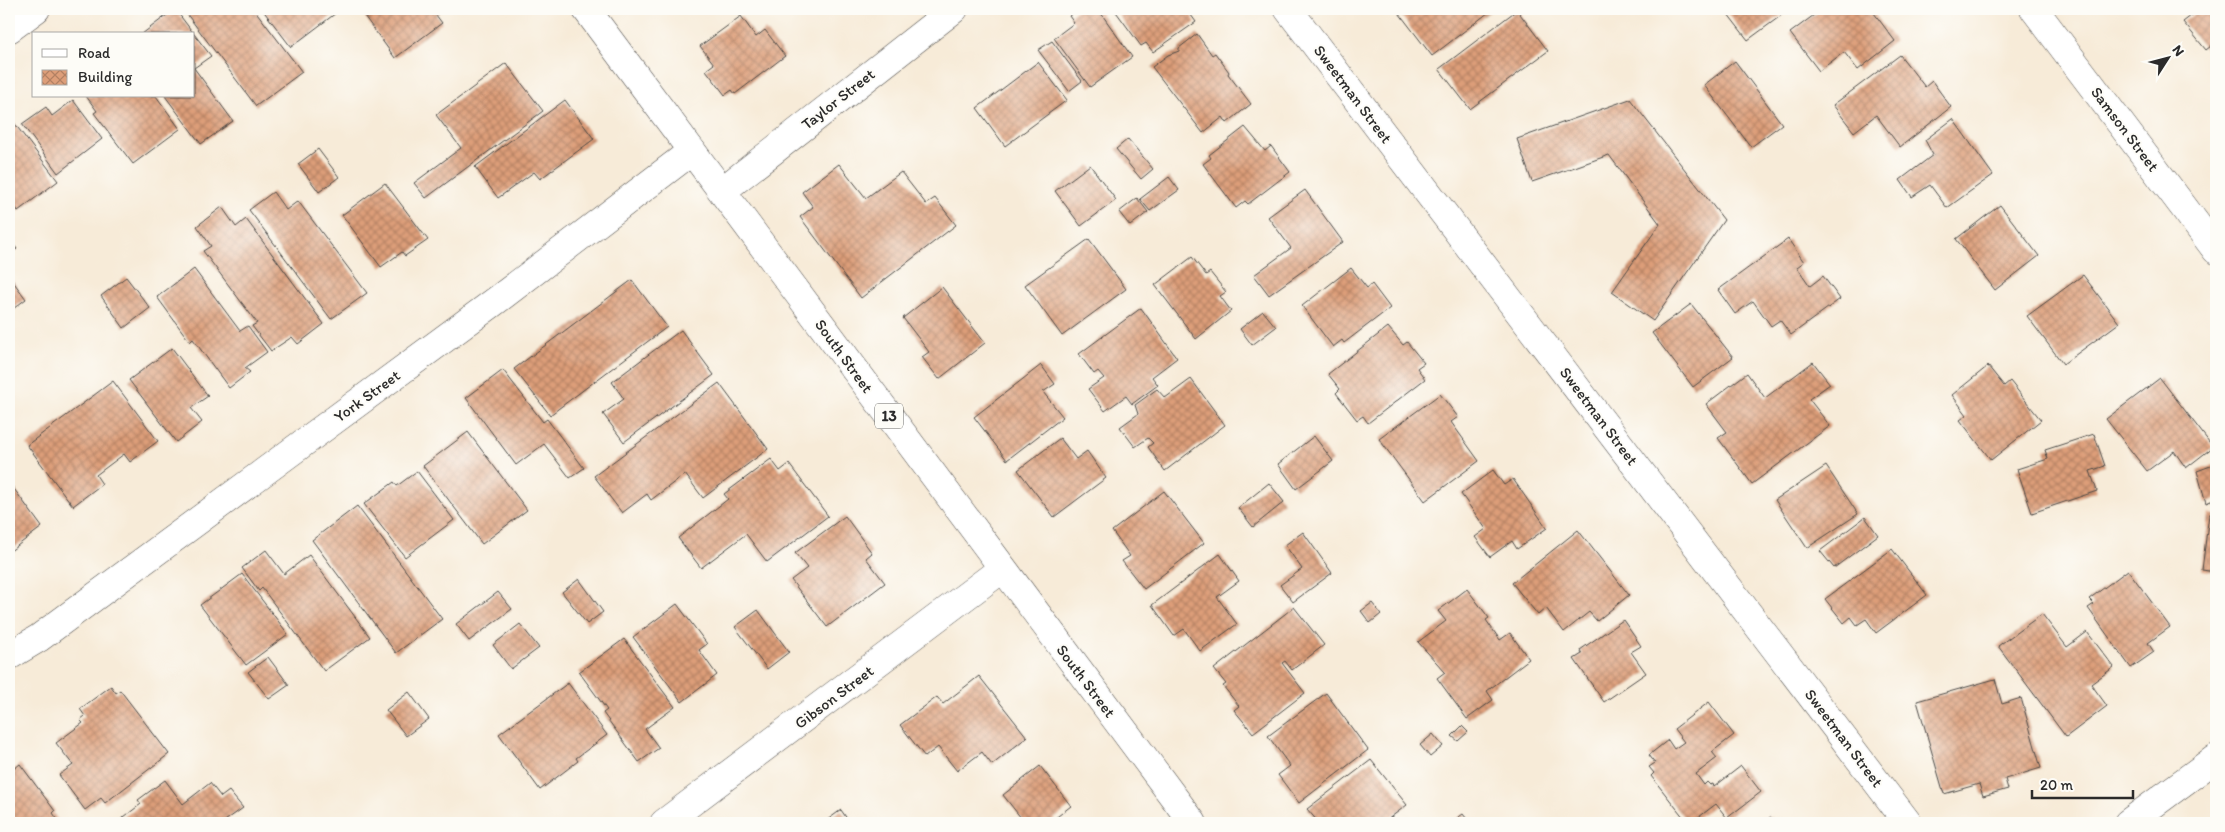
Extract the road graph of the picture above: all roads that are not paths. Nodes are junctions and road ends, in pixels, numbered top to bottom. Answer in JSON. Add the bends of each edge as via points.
{"nodes":[{"id":1,"x":36,"y":9,"type":"edge"},
{"id":2,"x":586,"y":9,"type":"edge"},
{"id":3,"x":954,"y":9,"type":"edge"},
{"id":4,"x":1288,"y":9,"type":"edge"},
{"id":5,"x":2034,"y":9,"type":"edge"},
{"id":6,"x":9,"y":29,"type":"edge"},
{"id":7,"x":692,"y":151,"type":"junction"},
{"id":8,"x":722,"y":190,"type":"junction"},
{"id":9,"x":2216,"y":250,"type":"edge"},
{"id":10,"x":1002,"y":569,"type":"junction"},
{"id":11,"x":39,"y":638,"type":"junction"},
{"id":12,"x":9,"y":656,"type":"edge"},
{"id":13,"x":9,"y":674,"type":"edge"},
{"id":14,"x":2216,"y":758,"type":"edge"},
{"id":15,"x":664,"y":823,"type":"edge"},
{"id":16,"x":1193,"y":823,"type":"edge"},
{"id":17,"x":1908,"y":823,"type":"edge"},
{"id":18,"x":2128,"y":823,"type":"edge"}],
"edges":[{"from":1,"to":6,"type":"street"},
{"from":2,"to":7,"type":"street","name":"South Street","number":"13"},
{"from":3,"to":8,"type":"street","name":"Taylor Street"},
{"from":4,"to":17,"type":"street","name":"Sweetman Street"},
{"from":5,"to":9,"type":"street","name":"Samson Street"},
{"from":7,"to":8,"type":"street","name":"South Street","number":"13"},
{"from":7,"to":11,"type":"street","name":"York Street","via":[[501,297]]},
{"from":8,"to":10,"type":"street","name":"South Street","number":"13"},
{"from":10,"to":15,"type":"street","name":"Gibson Street"},
{"from":10,"to":16,"type":"street","name":"South Street","number":"13"},
{"from":11,"to":12,"type":"street","name":"York Street"},
{"from":11,"to":13,"type":"street","name":"York Street"},
{"from":14,"to":18,"type":"street"}]}
